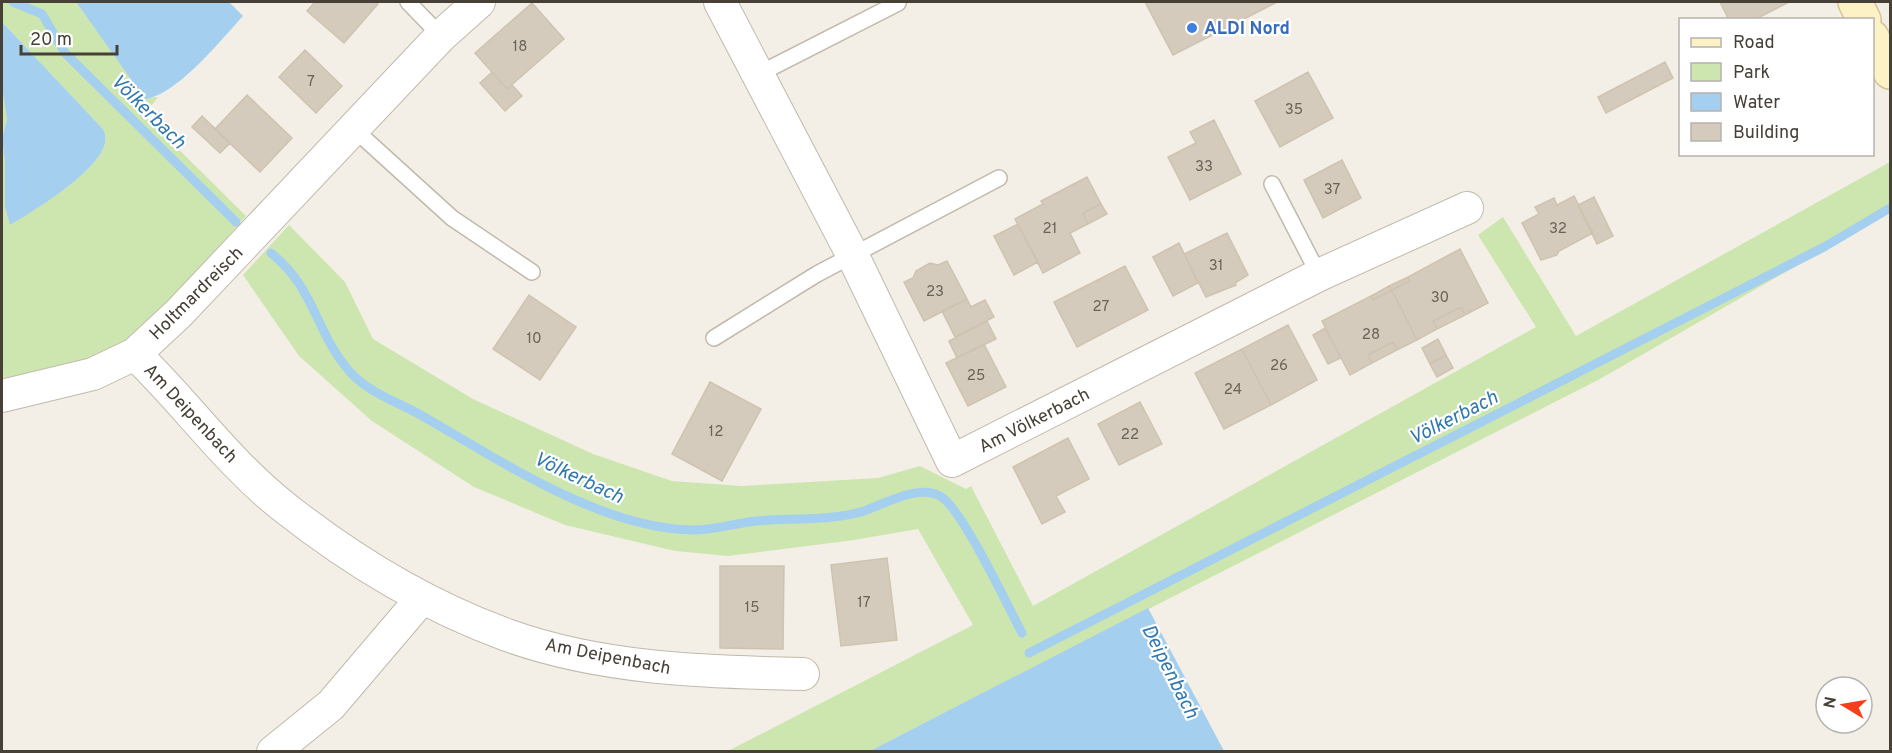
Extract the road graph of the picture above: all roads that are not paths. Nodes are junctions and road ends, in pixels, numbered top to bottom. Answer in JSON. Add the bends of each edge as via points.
{"nodes":[{"id":1,"x":408,"y":2,"type":"edge"},
{"id":2,"x":479,"y":2,"type":"edge"},
{"id":3,"x":720,"y":2,"type":"edge"},
{"id":4,"x":1855,"y":2,"type":"edge"},
{"id":5,"x":898,"y":3,"type":"edge"},
{"id":6,"x":1863,"y":18,"type":"edge"},
{"id":7,"x":441,"y":36,"type":"junction"},
{"id":8,"x":1874,"y":40,"type":"edge"},
{"id":9,"x":1890,"y":72,"type":"edge"},
{"id":10,"x":757,"y":75,"type":"junction"},
{"id":11,"x":354,"y":129,"type":"junction"},
{"id":12,"x":999,"y":178,"type":"dead end"},
{"id":13,"x":1272,"y":184,"type":"dead end"},
{"id":14,"x":1467,"y":208,"type":"dead end"},
{"id":15,"x":853,"y":256,"type":"junction"},
{"id":16,"x":532,"y":272,"type":"dead end"},
{"id":17,"x":1319,"y":275,"type":"junction"},
{"id":18,"x":714,"y":338,"type":"dead end"},
{"id":19,"x":135,"y":354,"type":"junction"},
{"id":20,"x":2,"y":396,"type":"edge"},
{"id":21,"x":422,"y":598,"type":"junction"},
{"id":22,"x":803,"y":674,"type":"dead end"},
{"id":23,"x":273,"y":752,"type":"edge"}],
"edges":[{"from":1,"to":7,"type":"lane"},
{"from":2,"to":7,"type":"street","name":"Holtmardreisch"},
{"from":3,"to":10,"type":"street","name":"Am Völkerbach"},
{"from":4,"to":6,"type":"main road"},
{"from":5,"to":10,"type":"lane"},
{"from":7,"to":11,"type":"street","name":"Holtmardreisch"},
{"from":8,"to":9,"type":"main road"},
{"from":10,"to":15,"type":"street","name":"Am Völkerbach"},
{"from":11,"to":16,"type":"lane","via":[[452,218]]},
{"from":11,"to":19,"type":"street","name":"Holtmardreisch"},
{"from":12,"to":15,"type":"lane"},
{"from":13,"to":17,"type":"lane"},
{"from":14,"to":17,"type":"street","name":"Am Völkerbach"},
{"from":15,"to":17,"type":"street","name":"Am Völkerbach","via":[[952,461]]},
{"from":15,"to":18,"type":"lane"},
{"from":19,"to":20,"type":"street","name":"Holtmardreisch","via":[[93,374]]},
{"from":19,"to":21,"type":"street","name":"Am Deipenbach","via":[[234,460],[283,506]]},
{"from":21,"to":22,"type":"street","name":"Am Deipenbach","via":[[509,636],[589,656],[711,673]]},
{"from":21,"to":23,"type":"street","via":[[331,705]]}]}
